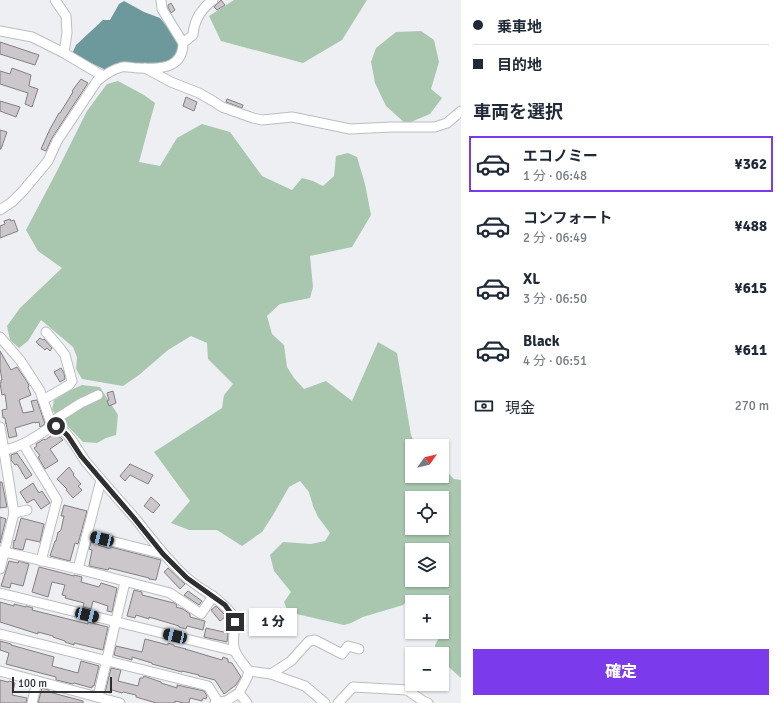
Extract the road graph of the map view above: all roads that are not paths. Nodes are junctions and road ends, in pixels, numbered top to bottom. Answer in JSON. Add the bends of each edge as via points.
{"nodes":[{"id":1,"x":55,"y":0,"type":"edge"},
{"id":2,"x":161,"y":0,"type":"edge"},
{"id":3,"x":213,"y":0,"type":"edge"},
{"id":4,"x":0,"y":32,"type":"edge"},
{"id":5,"x":183,"y":43,"type":"junction"},
{"id":6,"x":64,"y":53,"type":"junction"},
{"id":7,"x":145,"y":68,"type":"junction"},
{"id":8,"x":104,"y":76,"type":"junction"},
{"id":9,"x":461,"y":111,"type":"edge"},
{"id":10,"x":0,"y":210,"type":"edge"},
{"id":11,"x":46,"y":332,"type":"dead end"},
{"id":12,"x":0,"y":337,"type":"edge"},
{"id":13,"x":98,"y":395,"type":"dead end"},
{"id":14,"x":43,"y":400,"type":"junction"},
{"id":15,"x":51,"y":424,"type":"junction"},
{"id":16,"x":0,"y":427,"type":"edge"},
{"id":17,"x":22,"y":444,"type":"junction"},
{"id":18,"x":2,"y":451,"type":"edge"},
{"id":19,"x":101,"y":480,"type":"junction"},
{"id":20,"x":27,"y":510,"type":"dead end"},
{"id":21,"x":14,"y":513,"type":"junction"},
{"id":22,"x":87,"y":535,"type":"junction"},
{"id":23,"x":2,"y":552,"type":"edge"},
{"id":24,"x":163,"y":554,"type":"junction"},
{"id":25,"x":41,"y":561,"type":"junction"},
{"id":26,"x":0,"y":569,"type":"edge"},
{"id":27,"x":78,"y":569,"type":"junction"},
{"id":28,"x":125,"y":582,"type":"junction"},
{"id":29,"x":0,"y":593,"type":"edge"},
{"id":30,"x":213,"y":596,"type":"junction"},
{"id":31,"x":116,"y":622,"type":"junction"},
{"id":32,"x":0,"y":634,"type":"edge"},
{"id":33,"x":359,"y":649,"type":"dead end"},
{"id":34,"x":235,"y":651,"type":"junction"},
{"id":35,"x":107,"y":660,"type":"junction"},
{"id":36,"x":0,"y":671,"type":"edge"},
{"id":37,"x":249,"y":672,"type":"junction"},
{"id":38,"x":271,"y":674,"type":"junction"},
{"id":39,"x":37,"y":681,"type":"junction"},
{"id":40,"x":239,"y":693,"type":"junction"},
{"id":41,"x":98,"y":697,"type":"junction"},
{"id":42,"x":32,"y":703,"type":"edge"},
{"id":43,"x":120,"y":703,"type":"edge"},
{"id":44,"x":216,"y":703,"type":"edge"},
{"id":45,"x":247,"y":703,"type":"edge"},
{"id":46,"x":325,"y":703,"type":"edge"},
{"id":47,"x":338,"y":703,"type":"edge"},
{"id":48,"x":428,"y":703,"type":"edge"}],
"edges":[{"from":1,"to":6,"type":"street","via":[[66,16]]},
{"from":2,"to":5,"type":"street","via":[[162,9]]},
{"from":3,"to":5,"type":"street","via":[[197,17],[193,35]]},
{"from":4,"to":6,"type":"street","via":[[32,37]]},
{"from":5,"to":7,"type":"street","via":[[177,61],[160,68]]},
{"from":6,"to":8,"type":"street"},
{"from":7,"to":8,"type":"street","via":[[122,67]]},
{"from":7,"to":9,"type":"street","via":[[213,101],[222,108],[262,120],[292,117],[350,129],[435,127],[446,123]]},
{"from":8,"to":10,"type":"street","via":[[97,81],[71,118],[48,161],[24,191]]},
{"from":11,"to":14,"type":"street","via":[[65,355],[72,381]]},
{"from":12,"to":14,"type":"street","via":[[20,360]]},
{"from":13,"to":15,"type":"street","via":[[81,403]]},
{"from":14,"to":15,"type":"street"},
{"from":15,"to":17,"type":"street"},
{"from":15,"to":19,"type":"street","via":[[68,436]]},
{"from":16,"to":18,"type":"street"},
{"from":17,"to":18,"type":"street"},
{"from":17,"to":25,"type":"street","via":[[57,500]]},
{"from":18,"to":21,"type":"street"},
{"from":19,"to":22,"type":"street"},
{"from":19,"to":24,"type":"street"},
{"from":20,"to":21,"type":"street"},
{"from":21,"to":23,"type":"street"},
{"from":22,"to":24,"type":"street"},
{"from":22,"to":27,"type":"street"},
{"from":23,"to":25,"type":"street"},
{"from":23,"to":26,"type":"street"},
{"from":24,"to":30,"type":"street","via":[[187,578]]},
{"from":25,"to":27,"type":"street"},
{"from":27,"to":28,"type":"street"},
{"from":28,"to":30,"type":"street","via":[[170,593],[201,614]]},
{"from":28,"to":31,"type":"street"},
{"from":29,"to":31,"type":"street"},
{"from":30,"to":34,"type":"street","via":[[225,605],[235,622]]},
{"from":31,"to":34,"type":"street"},
{"from":31,"to":35,"type":"street"},
{"from":32,"to":35,"type":"street"},
{"from":33,"to":38,"type":"street","via":[[348,646],[342,654],[315,640],[309,641],[291,661]]},
{"from":34,"to":37,"type":"street"},
{"from":35,"to":41,"type":"street"},
{"from":35,"to":44,"type":"street","via":[[208,686]]},
{"from":36,"to":39,"type":"street"},
{"from":37,"to":38,"type":"street"},
{"from":37,"to":40,"type":"street"},
{"from":38,"to":46,"type":"street","via":[[304,686]]},
{"from":39,"to":41,"type":"street"},
{"from":39,"to":42,"type":"street"},
{"from":40,"to":44,"type":"street","via":[[226,701]]},
{"from":40,"to":45,"type":"street"},
{"from":41,"to":43,"type":"street"},
{"from":47,"to":48,"type":"street","via":[[353,687],[407,690]]}]}
